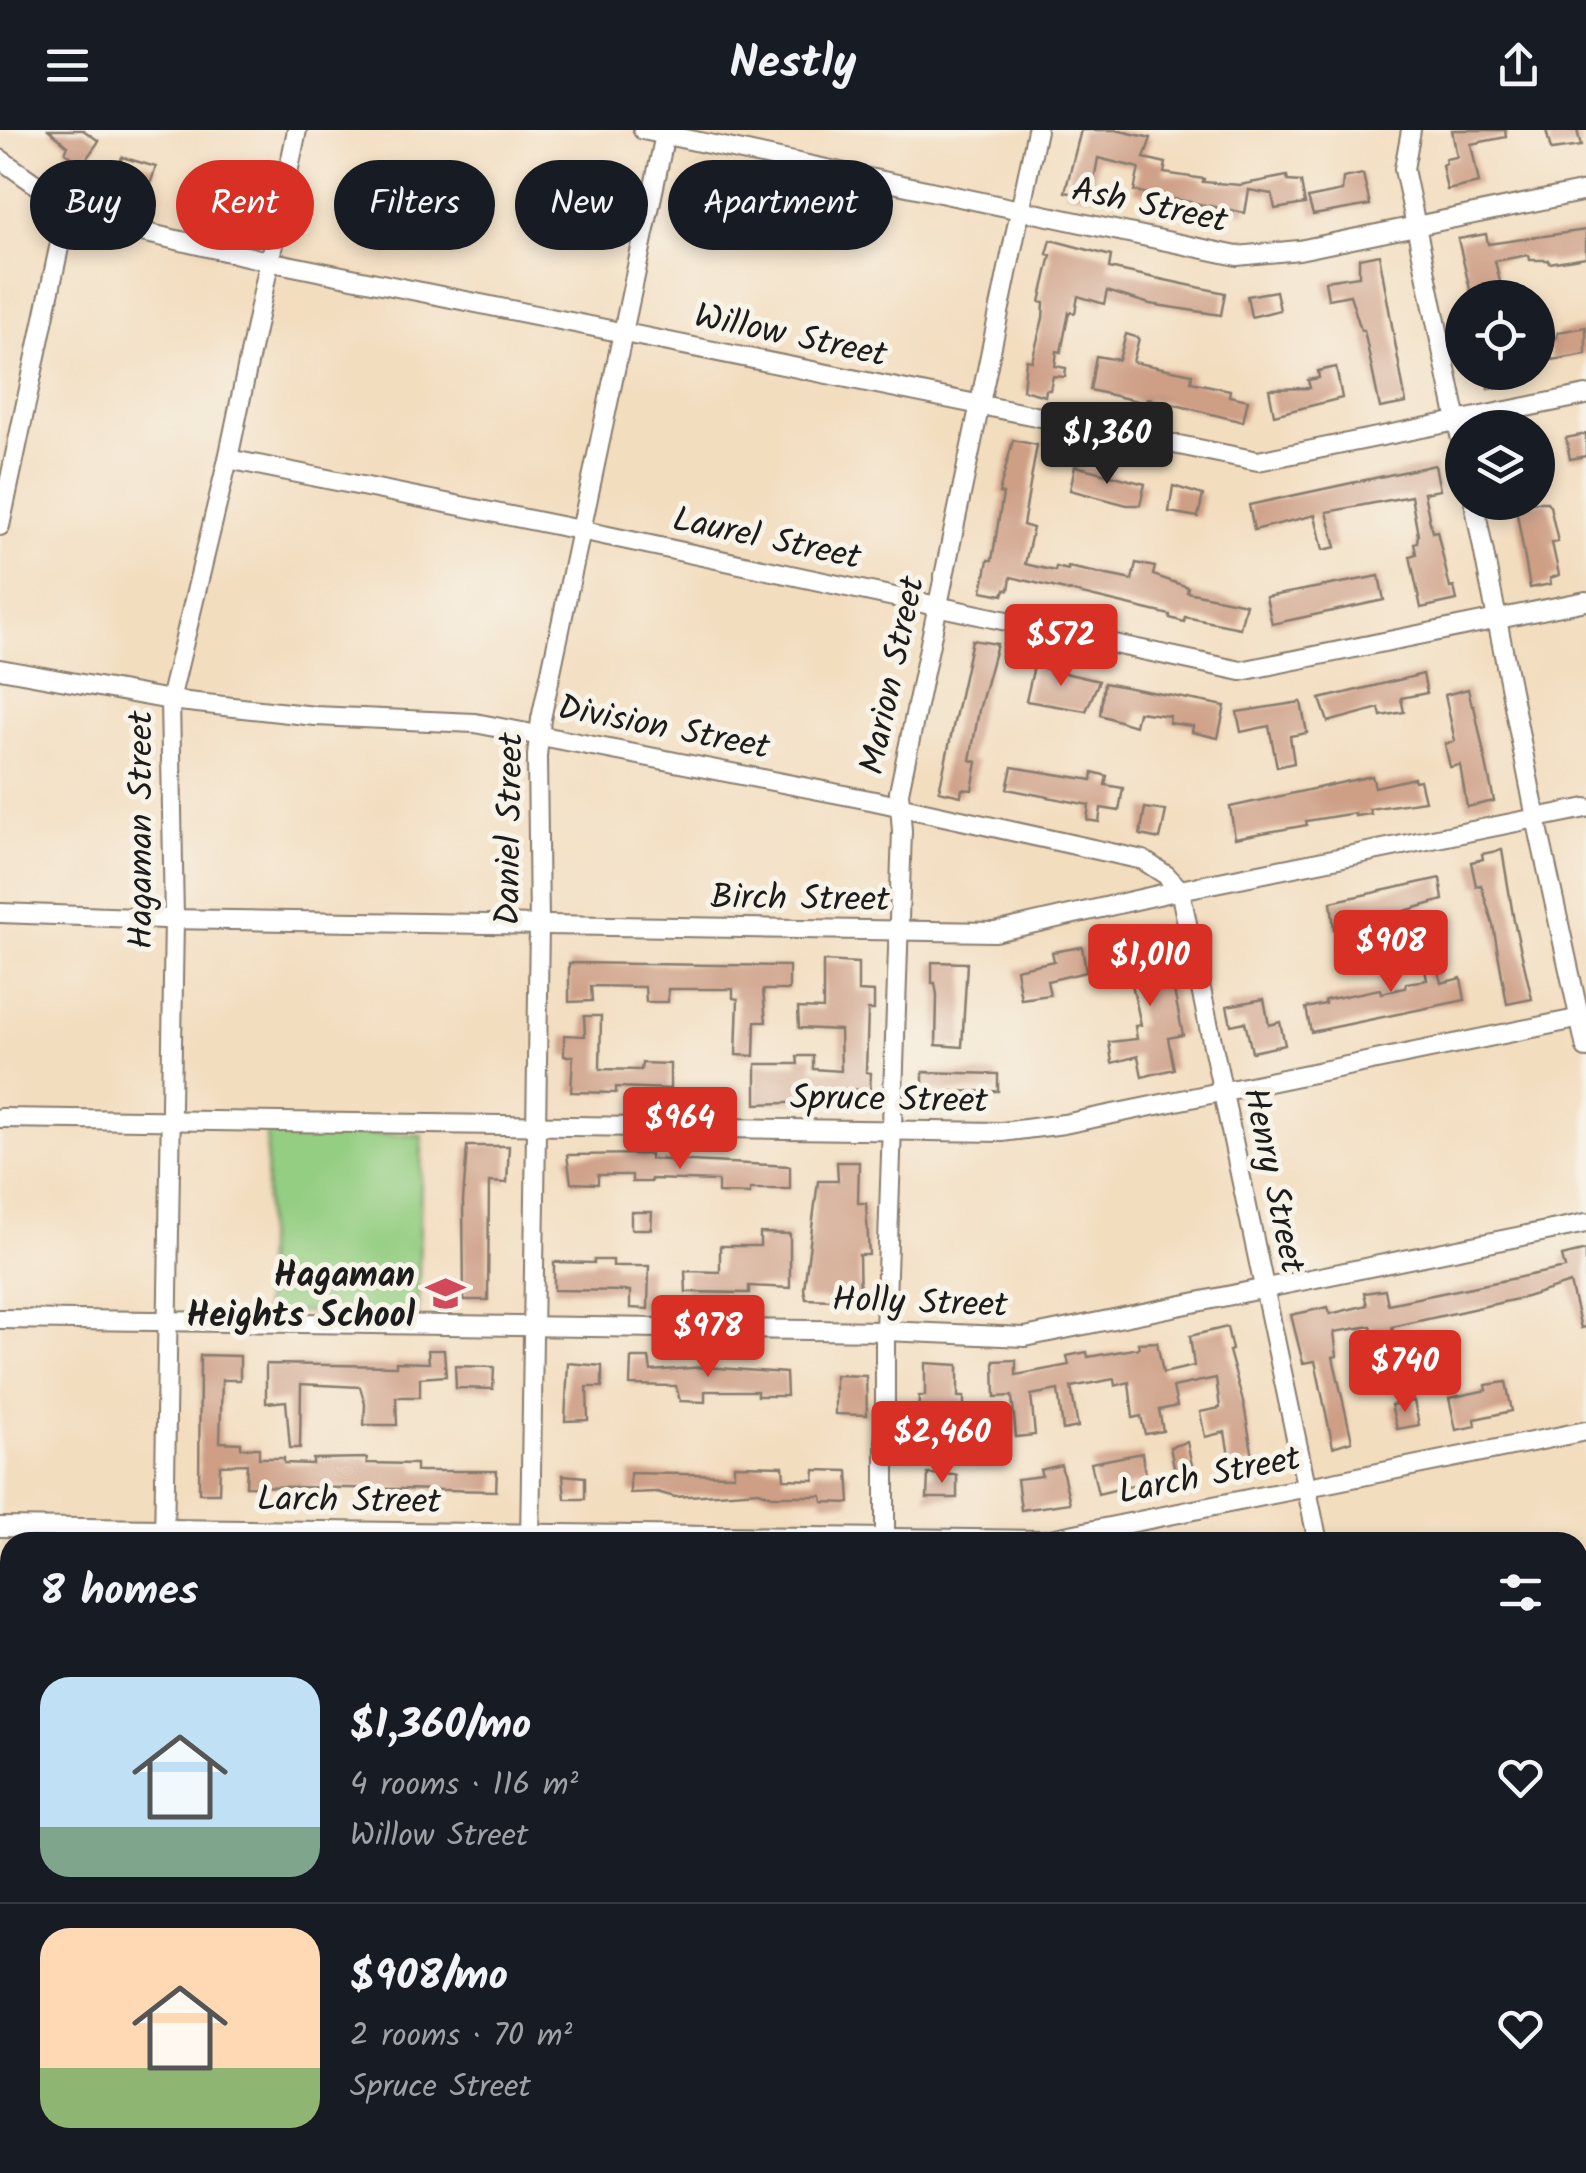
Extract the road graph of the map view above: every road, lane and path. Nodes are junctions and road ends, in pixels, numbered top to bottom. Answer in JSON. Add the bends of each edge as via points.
{"nodes":[{"id":1,"x":297,"y":130,"type":"edge"},
{"id":2,"x":643,"y":130,"type":"edge"},
{"id":3,"x":1037,"y":130,"type":"edge"},
{"id":4,"x":1411,"y":130,"type":"edge"},
{"id":5,"x":666,"y":132,"type":"edge"},
{"id":6,"x":0,"y":158,"type":"edge"},
{"id":7,"x":30,"y":179,"type":"edge"},
{"id":8,"x":1586,"y":191,"type":"edge"},
{"id":9,"x":1020,"y":209,"type":"junction"},
{"id":10,"x":1418,"y":226,"type":"junction"},
{"id":11,"x":156,"y":235,"type":"edge"},
{"id":12,"x":58,"y":250,"type":"edge"},
{"id":13,"x":268,"y":261,"type":"junction"},
{"id":14,"x":624,"y":333,"type":"junction"},
{"id":15,"x":1586,"y":394,"type":"edge"},
{"id":16,"x":980,"y":407,"type":"junction"},
{"id":17,"x":1456,"y":410,"type":"edge"},
{"id":18,"x":1510,"y":410,"type":"edge"},
{"id":19,"x":1445,"y":424,"type":"edge"},
{"id":20,"x":228,"y":458,"type":"junction"},
{"id":21,"x":1478,"y":520,"type":"edge"},
{"id":22,"x":0,"y":526,"type":"edge"},
{"id":23,"x":580,"y":530,"type":"junction"},
{"id":24,"x":1586,"y":601,"type":"edge"},
{"id":25,"x":939,"y":606,"type":"junction"},
{"id":26,"x":1498,"y":620,"type":"junction"},
{"id":27,"x":0,"y":669,"type":"edge"},
{"id":28,"x":170,"y":700,"type":"junction"},
{"id":29,"x":540,"y":735,"type":"junction"},
{"id":30,"x":900,"y":808,"type":"junction"},
{"id":31,"x":1586,"y":808,"type":"edge"},
{"id":32,"x":1536,"y":818,"type":"junction"},
{"id":33,"x":1180,"y":890,"type":"junction"},
{"id":34,"x":0,"y":913,"type":"edge"},
{"id":35,"x":174,"y":919,"type":"junction"},
{"id":36,"x":539,"y":925,"type":"junction"},
{"id":37,"x":898,"y":931,"type":"junction"},
{"id":38,"x":1583,"y":1018,"type":"edge"},
{"id":39,"x":1586,"y":1048,"type":"edge"},
{"id":40,"x":1224,"y":1092,"type":"junction"},
{"id":41,"x":0,"y":1118,"type":"edge"},
{"id":42,"x":170,"y":1122,"type":"junction"},
{"id":43,"x":536,"y":1126,"type":"junction"},
{"id":44,"x":892,"y":1131,"type":"junction"},
{"id":45,"x":1586,"y":1223,"type":"edge"},
{"id":46,"x":1264,"y":1288,"type":"junction"},
{"id":47,"x":0,"y":1319,"type":"edge"},
{"id":48,"x":167,"y":1322,"type":"junction"},
{"id":49,"x":533,"y":1328,"type":"junction"},
{"id":50,"x":885,"y":1331,"type":"junction"},
{"id":51,"x":1586,"y":1432,"type":"edge"},
{"id":52,"x":1306,"y":1488,"type":"junction"},
{"id":53,"x":0,"y":1527,"type":"edge"},
{"id":54,"x":91,"y":1532,"type":"edge"},
{"id":55,"x":164,"y":1532,"type":"edge"},
{"id":56,"x":530,"y":1532,"type":"edge"},
{"id":57,"x":885,"y":1532,"type":"edge"},
{"id":58,"x":1085,"y":1532,"type":"edge"},
{"id":59,"x":1316,"y":1532,"type":"edge"}],
"edges":[{"from":1,"to":13,"type":"street","name":"Hagaman Street"},
{"from":2,"to":5,"type":"street","name":"Ash Street"},
{"from":3,"to":9,"type":"street","name":"Marion Street"},
{"from":4,"to":10,"type":"street","via":[[1404,169]]},
{"from":5,"to":9,"type":"street","name":"Ash Street"},
{"from":5,"to":14,"type":"street","name":"Daniel Street"},
{"from":6,"to":7,"type":"street","name":"Willow Street"},
{"from":8,"to":10,"type":"street","name":"Ash Street"},
{"from":9,"to":10,"type":"street","name":"Ash Street","via":[[1237,256]]},
{"from":9,"to":16,"type":"street","name":"Marion Street"},
{"from":10,"to":17,"type":"street"},
{"from":11,"to":13,"type":"street","name":"Willow Street"},
{"from":12,"to":22,"type":"street"},
{"from":13,"to":14,"type":"street","name":"Willow Street"},
{"from":13,"to":20,"type":"street","name":"Hagaman Street"},
{"from":14,"to":16,"type":"street","name":"Willow Street"},
{"from":14,"to":23,"type":"street","name":"Daniel Street"},
{"from":15,"to":18,"type":"street","name":"Willow Street"},
{"from":16,"to":19,"type":"street","name":"Willow Street","via":[[1258,461]]},
{"from":16,"to":25,"type":"street","name":"Marion Street"},
{"from":20,"to":23,"type":"street","name":"Laurel Street"},
{"from":20,"to":28,"type":"street","name":"Hagaman Street"},
{"from":21,"to":26,"type":"street"},
{"from":23,"to":25,"type":"street","name":"Laurel Street"},
{"from":23,"to":29,"type":"street","name":"Daniel Street"},
{"from":24,"to":26,"type":"street","name":"Laurel Street"},
{"from":25,"to":26,"type":"street","name":"Laurel Street","via":[[1241,671]]},
{"from":25,"to":30,"type":"street","name":"Marion Street"},
{"from":26,"to":32,"type":"street"},
{"from":27,"to":28,"type":"street","name":"Division Street"},
{"from":28,"to":29,"type":"street","name":"Division Street","via":[[314,716],[475,723]]},
{"from":28,"to":35,"type":"street","name":"Hagaman Street"},
{"from":29,"to":30,"type":"street","name":"Division Street"},
{"from":29,"to":36,"type":"street","name":"Daniel Street"},
{"from":30,"to":33,"type":"street","name":"Division Street","via":[[1143,860]]},
{"from":30,"to":37,"type":"street","name":"Marion Street"},
{"from":31,"to":32,"type":"street","name":"Birch Street"},
{"from":32,"to":33,"type":"street","name":"Birch Street"},
{"from":32,"to":38,"type":"street"},
{"from":33,"to":37,"type":"street","name":"Birch Street","via":[[995,932]]},
{"from":33,"to":40,"type":"street","name":"Henry Street"},
{"from":34,"to":35,"type":"street","name":"Birch Street"},
{"from":35,"to":36,"type":"street","name":"Birch Street"},
{"from":35,"to":42,"type":"street","name":"Hagaman Street"},
{"from":36,"to":37,"type":"street","name":"Birch Street"},
{"from":36,"to":43,"type":"street","name":"Daniel Street"},
{"from":37,"to":44,"type":"street","name":"Marion Street"},
{"from":38,"to":39,"type":"street"},
{"from":38,"to":40,"type":"street","name":"Spruce Street"},
{"from":40,"to":44,"type":"street","name":"Spruce Street","via":[[1002,1132]]},
{"from":40,"to":46,"type":"street","name":"Henry Street"},
{"from":41,"to":42,"type":"street","name":"Spruce Street"},
{"from":42,"to":43,"type":"street","name":"Spruce Street"},
{"from":42,"to":48,"type":"street","name":"Hagaman Street"},
{"from":43,"to":44,"type":"street","name":"Spruce Street"},
{"from":43,"to":49,"type":"street","name":"Daniel Street"},
{"from":44,"to":50,"type":"street","name":"Marion Street"},
{"from":45,"to":46,"type":"street","name":"Holly Street"},
{"from":46,"to":50,"type":"street","name":"Holly Street","via":[[1025,1337]]},
{"from":46,"to":52,"type":"street","name":"Henry Street"},
{"from":47,"to":48,"type":"street","name":"Holly Street"},
{"from":48,"to":49,"type":"street","name":"Holly Street"},
{"from":48,"to":55,"type":"street","name":"Hagaman Street"},
{"from":49,"to":50,"type":"street","name":"Holly Street"},
{"from":49,"to":56,"type":"street","name":"Daniel Street"},
{"from":50,"to":57,"type":"street","name":"Marion Street"},
{"from":51,"to":52,"type":"street","name":"Larch Street"},
{"from":52,"to":58,"type":"street","name":"Larch Street"},
{"from":52,"to":59,"type":"street","name":"Henry Street"},
{"from":53,"to":54,"type":"street","name":"Larch Street"}]}
